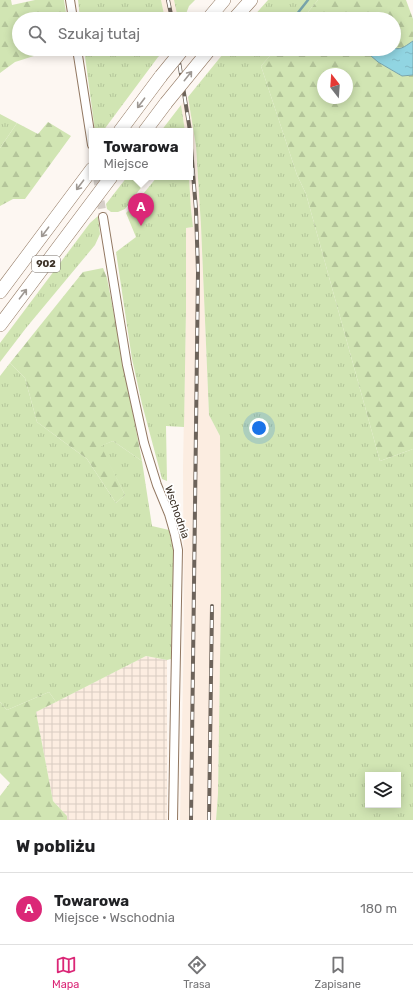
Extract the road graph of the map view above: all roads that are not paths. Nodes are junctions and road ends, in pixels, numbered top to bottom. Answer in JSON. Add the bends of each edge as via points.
{"nodes":[{"id":1,"x":70,"y":0,"type":"edge"},
{"id":2,"x":224,"y":0,"type":"edge"},
{"id":3,"x":251,"y":0,"type":"edge"},
{"id":4,"x":72,"y":12,"type":"edge"},
{"id":5,"x":214,"y":12,"type":"edge"},
{"id":6,"x":240,"y":12,"type":"edge"},
{"id":7,"x":78,"y":56,"type":"edge"},
{"id":8,"x":177,"y":56,"type":"edge"},
{"id":9,"x":204,"y":56,"type":"edge"},
{"id":10,"x":89,"y":128,"type":"edge"},
{"id":11,"x":122,"y":128,"type":"edge"},
{"id":12,"x":147,"y":128,"type":"edge"},
{"id":13,"x":89,"y":173,"type":"edge"},
{"id":14,"x":108,"y":180,"type":"edge"},
{"id":15,"x":103,"y":216,"type":"tunnel mouth"},
{"id":16,"x":0,"y":292,"type":"edge"},
{"id":17,"x":0,"y":325,"type":"edge"},
{"id":18,"x":173,"y":820,"type":"edge"}],
"edges":[{"from":1,"to":4,"type":"street"},
{"from":2,"to":5,"type":"main road"},
{"from":3,"to":6,"type":"main road"},
{"from":7,"to":10,"type":"street"},
{"from":8,"to":11,"type":"main road","one_way":true,"bridge":true},
{"from":12,"to":9,"type":"main road","one_way":true,"bridge":true},
{"from":13,"to":16,"type":"main road","number":"902","one_way":true},
{"from":17,"to":14,"type":"main road","number":"902","one_way":true},
{"from":15,"to":18,"type":"street","name":"Wschodnia","via":[[127,365],[142,435],[169,514],[178,550]]}]}
